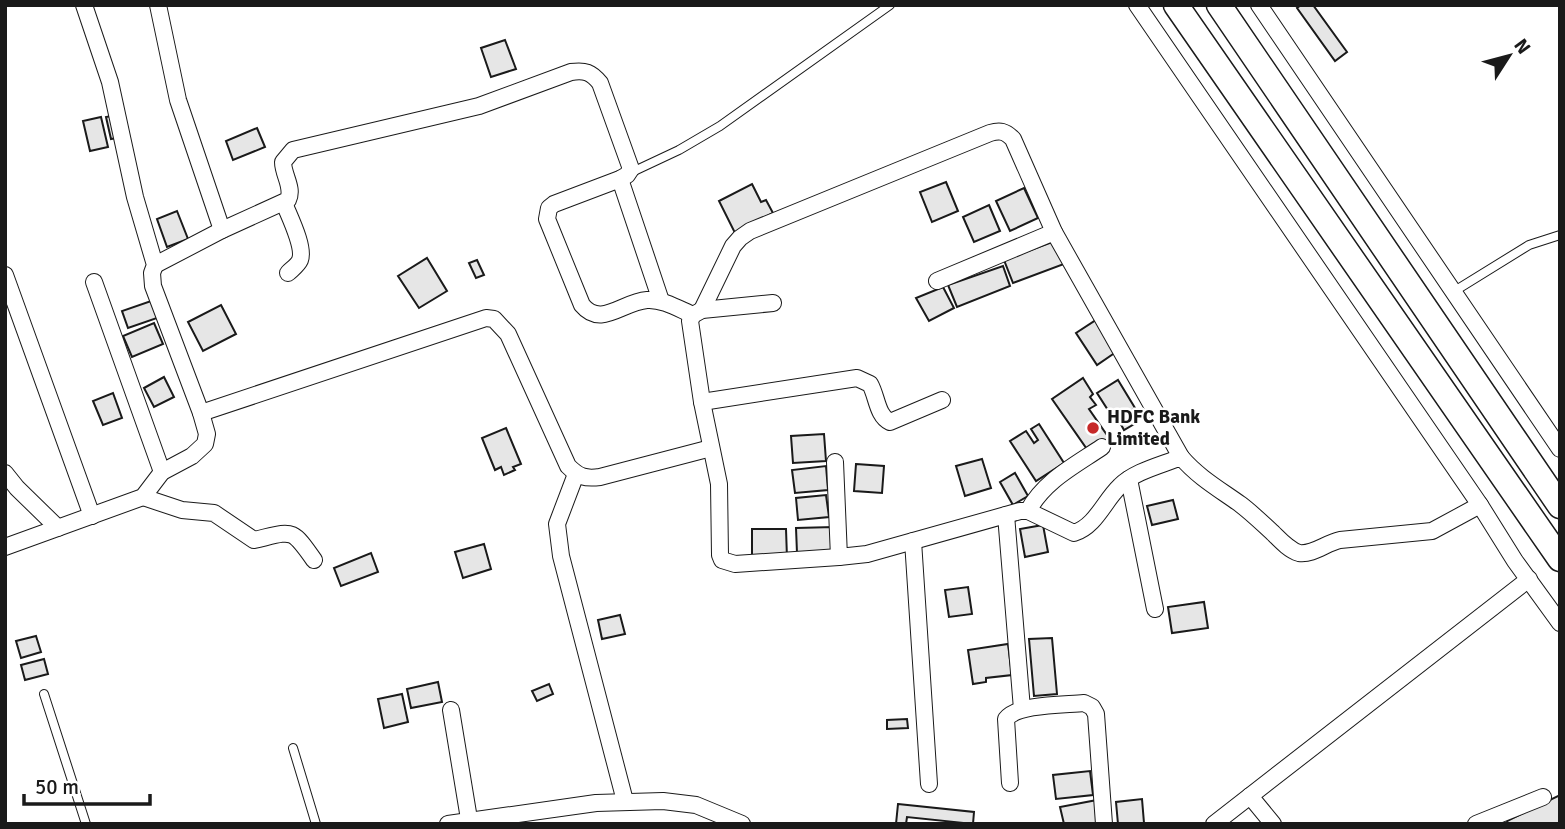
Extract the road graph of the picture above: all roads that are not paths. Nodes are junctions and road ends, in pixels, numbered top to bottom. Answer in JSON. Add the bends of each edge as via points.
{"nodes":[{"id":1,"x":84,"y":5,"type":"edge"},
{"id":2,"x":158,"y":5,"type":"edge"},
{"id":3,"x":890,"y":5,"type":"edge"},
{"id":4,"x":1137,"y":5,"type":"edge"},
{"id":5,"x":1176,"y":5,"type":"edge"},
{"id":6,"x":1219,"y":5,"type":"edge"},
{"id":7,"x":1259,"y":5,"type":"edge"},
{"id":8,"x":624,"y":177,"type":"junction"},
{"id":9,"x":284,"y":203,"type":"junction"},
{"id":10,"x":222,"y":230,"type":"junction"},
{"id":11,"x":1054,"y":232,"type":"junction"},
{"id":12,"x":1560,"y":235,"type":"edge"},
{"id":13,"x":155,"y":265,"type":"junction"},
{"id":14,"x":288,"y":272,"type":"dead end"},
{"id":15,"x":5,"y":275,"type":"edge"},
{"id":16,"x":937,"y":281,"type":"dead end"},
{"id":17,"x":94,"y":282,"type":"dead end"},
{"id":18,"x":1453,"y":292,"type":"junction"},
{"id":19,"x":661,"y":301,"type":"junction"},
{"id":20,"x":773,"y":303,"type":"dead end"},
{"id":21,"x":698,"y":313,"type":"junction"},
{"id":22,"x":943,"y":400,"type":"dead end"},
{"id":23,"x":702,"y":402,"type":"junction"},
{"id":24,"x":201,"y":413,"type":"junction"},
{"id":25,"x":1101,"y":447,"type":"dead end"},
{"id":26,"x":711,"y":448,"type":"junction"},
{"id":27,"x":1560,"y":449,"type":"edge"},
{"id":28,"x":1181,"y":457,"type":"junction"},
{"id":29,"x":835,"y":462,"type":"dead end"},
{"id":30,"x":162,"y":472,"type":"junction"},
{"id":31,"x":5,"y":473,"type":"edge"},
{"id":32,"x":576,"y":474,"type":"junction"},
{"id":33,"x":1129,"y":479,"type":"junction"},
{"id":34,"x":143,"y":497,"type":"junction"},
{"id":35,"x":1480,"y":505,"type":"junction"},
{"id":36,"x":1560,"y":506,"type":"edge"},
{"id":37,"x":1028,"y":511,"type":"junction"},
{"id":38,"x":1006,"y":515,"type":"junction"},
{"id":39,"x":92,"y":516,"type":"junction"},
{"id":40,"x":58,"y":528,"type":"junction"},
{"id":41,"x":913,"y":541,"type":"junction"},
{"id":42,"x":5,"y":547,"type":"edge"},
{"id":43,"x":839,"y":557,"type":"junction"},
{"id":44,"x":1560,"y":559,"type":"edge"},
{"id":45,"x":314,"y":560,"type":"dead end"},
{"id":46,"x":1529,"y":579,"type":"junction"},
{"id":47,"x":1155,"y":609,"type":"dead end"},
{"id":48,"x":1560,"y":623,"type":"edge"},
{"id":49,"x":44,"y":694,"type":"dead end"},
{"id":50,"x":1022,"y":709,"type":"junction"},
{"id":51,"x":451,"y":710,"type":"dead end"},
{"id":52,"x":293,"y":748,"type":"dead end"},
{"id":53,"x":1010,"y":783,"type":"dead end"},
{"id":54,"x":929,"y":784,"type":"dead end"},
{"id":55,"x":1250,"y":796,"type":"junction"},
{"id":56,"x":1543,"y":797,"type":"dead end"},
{"id":57,"x":625,"y":801,"type":"junction"},
{"id":58,"x":469,"y":820,"type":"junction"},
{"id":59,"x":86,"y":824,"type":"edge"},
{"id":60,"x":316,"y":824,"type":"edge"},
{"id":61,"x":448,"y":824,"type":"edge"},
{"id":62,"x":742,"y":824,"type":"edge"},
{"id":63,"x":1104,"y":824,"type":"edge"},
{"id":64,"x":1214,"y":824,"type":"edge"},
{"id":65,"x":1273,"y":824,"type":"edge"},
{"id":66,"x":1476,"y":824,"type":"edge"}],
"edges":[{"from":1,"to":13,"type":"street","via":[[110,82]]},
{"from":2,"to":10,"type":"street","via":[[178,100]]},
{"from":3,"to":8,"type":"lane","via":[[720,126]]},
{"from":4,"to":35,"type":"street"},
{"from":5,"to":44,"type":"highway"},
{"from":6,"to":36,"type":"highway"},
{"from":7,"to":18,"type":"street"},
{"from":8,"to":9,"type":"street","via":[[631,169],[630,160],[600,83],[584,70],[479,106],[293,150],[283,162],[290,194]]},
{"from":8,"to":19,"type":"street"},
{"from":8,"to":19,"type":"street","via":[[554,204],[548,219],[588,313],[603,316],[633,303]]},
{"from":9,"to":10,"type":"street"},
{"from":9,"to":14,"type":"street","via":[[301,246],[299,262]]},
{"from":10,"to":13,"type":"street"},
{"from":11,"to":16,"type":"street"},
{"from":11,"to":21,"type":"street","via":[[1013,139],[999,131],[750,231],[733,246]]},
{"from":11,"to":28,"type":"street"},
{"from":12,"to":18,"type":"lane","via":[[1522,248]]},
{"from":13,"to":24,"type":"street","via":[[153,286]]},
{"from":15,"to":39,"type":"street"},
{"from":17,"to":30,"type":"street"},
{"from":18,"to":27,"type":"street"},
{"from":19,"to":21,"type":"street"},
{"from":20,"to":21,"type":"street"},
{"from":21,"to":23,"type":"street","via":[[689,328]]},
{"from":22,"to":23,"type":"street","via":[[890,422],[881,414],[870,384],[857,378]]},
{"from":23,"to":26,"type":"street"},
{"from":24,"to":30,"type":"street","via":[[205,444]]},
{"from":24,"to":32,"type":"street","via":[[494,319],[508,334],[568,466]]},
{"from":25,"to":37,"type":"street","via":[[1046,485]]},
{"from":26,"to":32,"type":"street","via":[[600,477],[586,479]]},
{"from":26,"to":43,"type":"street","via":[[719,484],[722,561]]},
{"from":28,"to":33,"type":"street"},
{"from":28,"to":35,"type":"street","via":[[1285,545],[1302,553],[1340,540],[1432,531]]},
{"from":29,"to":43,"type":"street"},
{"from":30,"to":34,"type":"street"},
{"from":31,"to":40,"type":"street"},
{"from":32,"to":57,"type":"street","via":[[557,524],[561,555]]},
{"from":33,"to":37,"type":"street","via":[[1081,531],[1066,531]]},
{"from":33,"to":47,"type":"street"},
{"from":34,"to":39,"type":"street"},
{"from":34,"to":45,"type":"street","via":[[182,510],[214,513],[254,540],[292,533]]},
{"from":35,"to":46,"type":"street"},
{"from":37,"to":38,"type":"street"},
{"from":38,"to":41,"type":"street"},
{"from":38,"to":50,"type":"street"},
{"from":39,"to":40,"type":"street"},
{"from":40,"to":42,"type":"street"},
{"from":41,"to":43,"type":"street"},
{"from":41,"to":54,"type":"street"},
{"from":46,"to":48,"type":"street"},
{"from":46,"to":55,"type":"street"},
{"from":49,"to":59,"type":"lane"},
{"from":50,"to":53,"type":"street","via":[[1006,719]]},
{"from":50,"to":63,"type":"street","via":[[1084,703],[1092,707]]},
{"from":51,"to":58,"type":"street"},
{"from":52,"to":60,"type":"lane"},
{"from":55,"to":64,"type":"street"},
{"from":55,"to":65,"type":"street"},
{"from":56,"to":66,"type":"street"},
{"from":57,"to":58,"type":"street"},
{"from":57,"to":62,"type":"street","via":[[696,805]]},
{"from":58,"to":61,"type":"street"}]}
